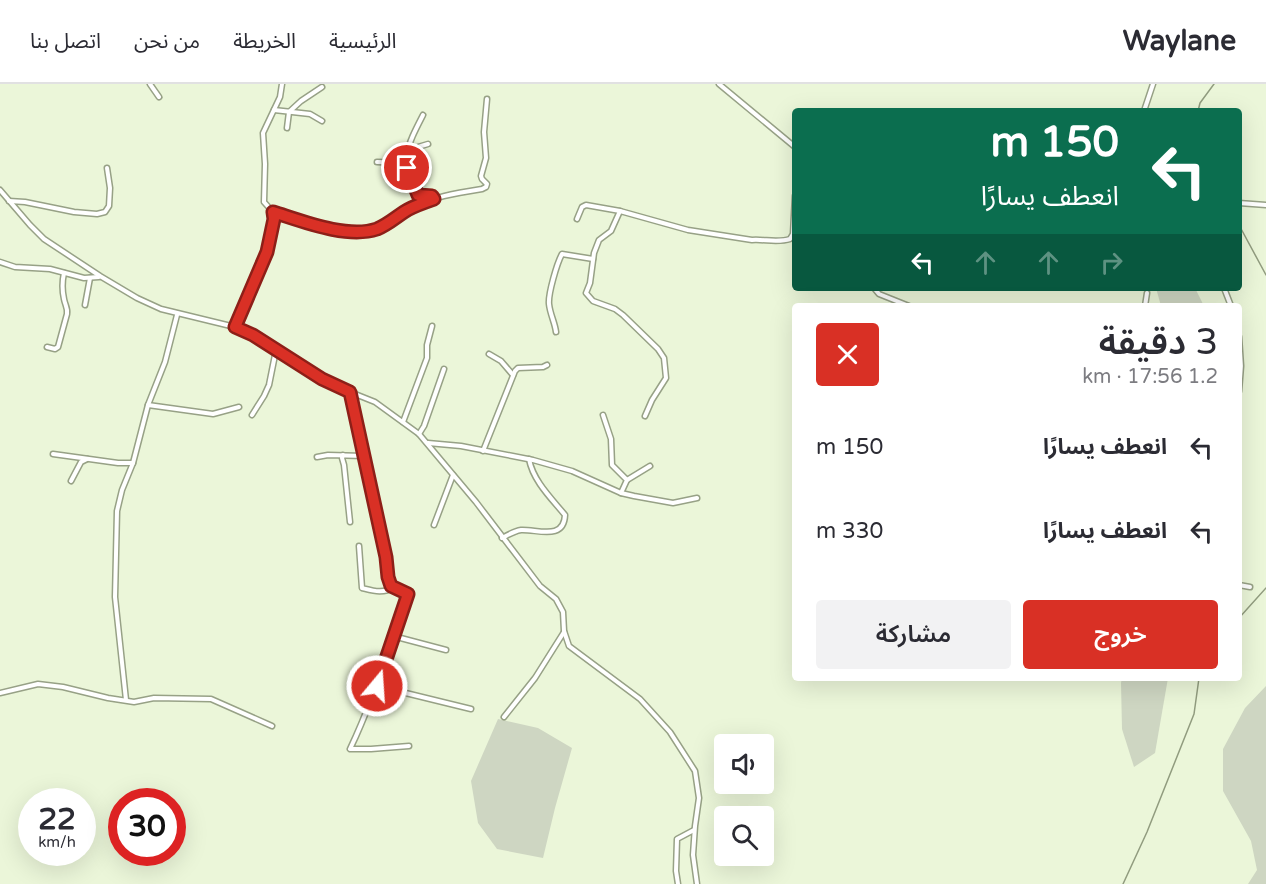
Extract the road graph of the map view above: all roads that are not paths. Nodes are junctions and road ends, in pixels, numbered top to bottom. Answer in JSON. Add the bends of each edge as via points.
{"nodes":[{"id":1,"x":150,"y":84,"type":"edge"},
{"id":2,"x":282,"y":84,"type":"edge"},
{"id":3,"x":719,"y":84,"type":"edge"},
{"id":4,"x":1153,"y":84,"type":"edge"},
{"id":5,"x":322,"y":87,"type":"dead end"},
{"id":6,"x":159,"y":97,"type":"dead end"},
{"id":7,"x":488,"y":99,"type":"dead end"},
{"id":8,"x":1145,"y":108,"type":"edge"},
{"id":9,"x":274,"y":110,"type":"junction"},
{"id":10,"x":289,"y":112,"type":"junction"},
{"id":11,"x":423,"y":115,"type":"dead end"},
{"id":12,"x":322,"y":122,"type":"dead end"},
{"id":13,"x":287,"y":128,"type":"dead end"},
{"id":14,"x":428,"y":144,"type":"dead end"},
{"id":15,"x":792,"y":145,"type":"edge"},
{"id":16,"x":407,"y":150,"type":"junction"},
{"id":17,"x":376,"y":162,"type":"dead end"},
{"id":18,"x":406,"y":163,"type":"junction"},
{"id":19,"x":107,"y":168,"type":"dead end"},
{"id":20,"x":0,"y":190,"type":"edge"},
{"id":21,"x":434,"y":199,"type":"junction"},
{"id":22,"x":8,"y":201,"type":"junction"},
{"id":23,"x":1242,"y":203,"type":"edge"},
{"id":24,"x":1266,"y":205,"type":"edge"},
{"id":25,"x":620,"y":211,"type":"junction"},
{"id":26,"x":273,"y":212,"type":"junction"},
{"id":27,"x":577,"y":219,"type":"dead end"},
{"id":28,"x":792,"y":234,"type":"edge"},
{"id":29,"x":593,"y":259,"type":"junction"},
{"id":30,"x":0,"y":262,"type":"edge"},
{"id":31,"x":64,"y":273,"type":"junction"},
{"id":32,"x":100,"y":276,"type":"junction"},
{"id":33,"x":90,"y":278,"type":"junction"},
{"id":34,"x":876,"y":291,"type":"edge"},
{"id":35,"x":1148,"y":293,"type":"dead end"},
{"id":36,"x":902,"y":303,"type":"edge"},
{"id":37,"x":1146,"y":303,"type":"edge"},
{"id":38,"x":85,"y":305,"type":"dead end"},
{"id":39,"x":177,"y":314,"type":"junction"},
{"id":40,"x":432,"y":326,"type":"dead end"},
{"id":41,"x":235,"y":327,"type":"junction"},
{"id":42,"x":556,"y":332,"type":"dead end"},
{"id":43,"x":47,"y":347,"type":"dead end"},
{"id":44,"x":276,"y":350,"type":"junction"},
{"id":45,"x":489,"y":354,"type":"dead end"},
{"id":46,"x":548,"y":365,"type":"dead end"},
{"id":47,"x":444,"y":369,"type":"dead end"},
{"id":48,"x":513,"y":375,"type":"junction"},
{"id":49,"x":350,"y":392,"type":"junction"},
{"id":50,"x":148,"y":405,"type":"junction"},
{"id":51,"x":239,"y":406,"type":"dead end"},
{"id":52,"x":252,"y":415,"type":"dead end"},
{"id":53,"x":603,"y":415,"type":"dead end"},
{"id":54,"x":645,"y":416,"type":"dead end"},
{"id":55,"x":403,"y":422,"type":"junction"},
{"id":56,"x":418,"y":434,"type":"junction"},
{"id":57,"x":427,"y":443,"type":"junction"},
{"id":58,"x":483,"y":451,"type":"junction"},
{"id":59,"x":52,"y":454,"type":"dead end"},
{"id":60,"x":343,"y":455,"type":"junction"},
{"id":61,"x":364,"y":456,"type":"junction"},
{"id":62,"x":317,"y":457,"type":"dead end"},
{"id":63,"x":87,"y":459,"type":"junction"},
{"id":64,"x":529,"y":459,"type":"junction"},
{"id":65,"x":133,"y":463,"type":"junction"},
{"id":66,"x":650,"y":466,"type":"dead end"},
{"id":67,"x":453,"y":475,"type":"junction"},
{"id":68,"x":627,"y":480,"type":"junction"},
{"id":69,"x":71,"y":481,"type":"dead end"},
{"id":70,"x":621,"y":493,"type":"junction"},
{"id":71,"x":697,"y":498,"type":"dead end"},
{"id":72,"x":350,"y":522,"type":"dead end"},
{"id":73,"x":434,"y":525,"type":"dead end"},
{"id":74,"x":502,"y":538,"type":"junction"},
{"id":75,"x":359,"y":546,"type":"dead end"},
{"id":76,"x":1242,"y":586,"type":"edge"},
{"id":77,"x":394,"y":587,"type":"junction"},
{"id":78,"x":1250,"y":587,"type":"dead end"},
{"id":79,"x":564,"y":632,"type":"junction"},
{"id":80,"x":393,"y":636,"type":"junction"},
{"id":81,"x":446,"y":650,"type":"dead end"},
{"id":82,"x":377,"y":686,"type":"junction"},
{"id":83,"x":0,"y":693,"type":"edge"},
{"id":84,"x":126,"y":700,"type":"junction"},
{"id":85,"x":471,"y":709,"type":"dead end"},
{"id":86,"x":504,"y":717,"type":"dead end"},
{"id":87,"x":272,"y":726,"type":"dead end"},
{"id":88,"x":409,"y":746,"type":"dead end"},
{"id":89,"x":694,"y":830,"type":"junction"},
{"id":90,"x":678,"y":884,"type":"edge"},
{"id":91,"x":698,"y":884,"type":"edge"}],
"edges":[{"from":1,"to":6,"type":"street"},
{"from":2,"to":9,"type":"street"},
{"from":3,"to":15,"type":"street"},
{"from":4,"to":8,"type":"street"},
{"from":5,"to":10,"type":"street"},
{"from":7,"to":21,"type":"street","via":[[486,158],[481,176],[487,185]]},
{"from":9,"to":10,"type":"street"},
{"from":9,"to":26,"type":"street","via":[[263,133],[264,202]]},
{"from":10,"to":12,"type":"street","via":[[310,114]]},
{"from":10,"to":13,"type":"street"},
{"from":11,"to":16,"type":"street"},
{"from":14,"to":16,"type":"street"},
{"from":16,"to":18,"type":"street"},
{"from":17,"to":18,"type":"street"},
{"from":18,"to":21,"type":"street","via":[[418,195]]},
{"from":19,"to":22,"type":"street","via":[[109,206],[105,212],[86,213]]},
{"from":20,"to":22,"type":"street"},
{"from":21,"to":26,"type":"street","via":[[389,223],[360,231],[336,229]]},
{"from":22,"to":32,"type":"street","via":[[44,239]]},
{"from":23,"to":24,"type":"street"},
{"from":25,"to":27,"type":"street","via":[[586,205]]},
{"from":25,"to":28,"type":"street","via":[[688,230],[752,240],[784,242]]},
{"from":25,"to":29,"type":"street","via":[[610,231],[599,240]]},
{"from":26,"to":41,"type":"street","via":[[267,252]]},
{"from":29,"to":42,"type":"street","via":[[562,254],[548,301]]},
{"from":29,"to":54,"type":"street","via":[[586,293],[593,301],[623,315],[664,358],[666,378]]},
{"from":30,"to":31,"type":"street"},
{"from":31,"to":33,"type":"street"},
{"from":31,"to":43,"type":"street","via":[[67,314],[58,347]]},
{"from":32,"to":33,"type":"street"},
{"from":32,"to":39,"type":"street"},
{"from":33,"to":38,"type":"street"},
{"from":34,"to":36,"type":"street"},
{"from":35,"to":37,"type":"street"},
{"from":39,"to":41,"type":"street"},
{"from":39,"to":50,"type":"street","via":[[165,362]]},
{"from":40,"to":55,"type":"street","via":[[427,358]]},
{"from":41,"to":44,"type":"street"},
{"from":44,"to":49,"type":"street"},
{"from":44,"to":52,"type":"street","via":[[269,385]]},
{"from":45,"to":48,"type":"street","via":[[501,360]]},
{"from":46,"to":48,"type":"street","via":[[518,368]]},
{"from":47,"to":56,"type":"street"},
{"from":48,"to":58,"type":"street"},
{"from":49,"to":55,"type":"street","via":[[375,402]]},
{"from":49,"to":61,"type":"street"},
{"from":50,"to":51,"type":"street","via":[[213,414]]},
{"from":50,"to":65,"type":"street"},
{"from":53,"to":68,"type":"street","via":[[611,439],[612,465]]},
{"from":55,"to":56,"type":"street"},
{"from":56,"to":57,"type":"street"},
{"from":57,"to":58,"type":"street"},
{"from":57,"to":67,"type":"street"},
{"from":58,"to":64,"type":"street"},
{"from":59,"to":63,"type":"street"},
{"from":60,"to":61,"type":"street"},
{"from":60,"to":62,"type":"street"},
{"from":60,"to":72,"type":"street"},
{"from":61,"to":77,"type":"street","via":[[388,577]]},
{"from":63,"to":65,"type":"street"},
{"from":63,"to":69,"type":"street","via":[[81,462]]},
{"from":64,"to":70,"type":"street","via":[[572,471]]},
{"from":64,"to":74,"type":"street","via":[[545,491],[565,515],[565,521],[559,529],[520,530]]},
{"from":65,"to":84,"type":"street","via":[[117,511],[115,597]]},
{"from":66,"to":68,"type":"street"},
{"from":67,"to":73,"type":"street"},
{"from":67,"to":74,"type":"street"},
{"from":68,"to":70,"type":"street"},
{"from":70,"to":71,"type":"street","via":[[673,503]]},
{"from":74,"to":79,"type":"street","via":[[540,586],[556,599]]},
{"from":75,"to":77,"type":"street","via":[[362,588],[387,592]]},
{"from":76,"to":78,"type":"street"},
{"from":77,"to":80,"type":"street","via":[[408,594]]},
{"from":79,"to":86,"type":"street"},
{"from":79,"to":89,"type":"street","via":[[569,646],[640,699],[670,732],[695,771],[699,798]]},
{"from":80,"to":81,"type":"street"},
{"from":80,"to":82,"type":"street"},
{"from":82,"to":85,"type":"street"},
{"from":82,"to":88,"type":"street","via":[[350,749]]},
{"from":83,"to":84,"type":"street","via":[[38,684]]},
{"from":84,"to":87,"type":"street","via":[[211,699]]},
{"from":89,"to":90,"type":"street","via":[[677,839]]},
{"from":89,"to":91,"type":"street"}]}
